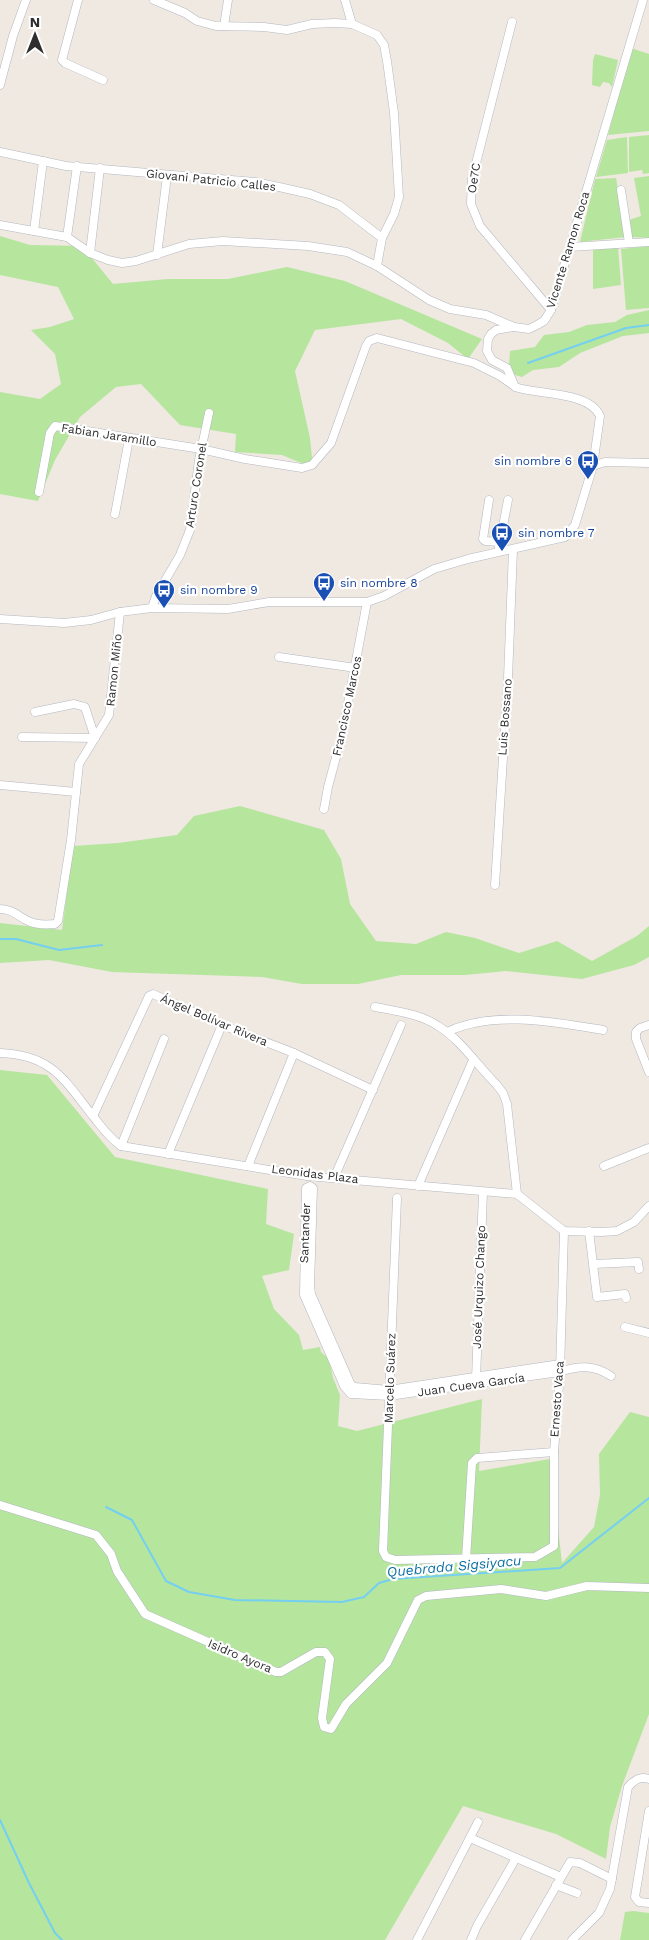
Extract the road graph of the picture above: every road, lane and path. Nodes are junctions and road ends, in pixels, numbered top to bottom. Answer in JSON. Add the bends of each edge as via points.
{"nodes":[{"id":1,"x":26,"y":0,"type":"edge"},
{"id":2,"x":78,"y":0,"type":"edge"},
{"id":3,"x":154,"y":0,"type":"edge"},
{"id":4,"x":228,"y":0,"type":"edge"},
{"id":5,"x":346,"y":0,"type":"edge"},
{"id":6,"x":642,"y":0,"type":"edge"},
{"id":7,"x":512,"y":22,"type":"dead end"},
{"id":8,"x":352,"y":24,"type":"junction"},
{"id":9,"x":224,"y":26,"type":"junction"},
{"id":10,"x":103,"y":80,"type":"dead end"},
{"id":11,"x":0,"y":85,"type":"edge"},
{"id":12,"x":0,"y":152,"type":"edge"},
{"id":13,"x":43,"y":161,"type":"junction"},
{"id":14,"x":77,"y":166,"type":"junction"},
{"id":15,"x":100,"y":168,"type":"junction"},
{"id":16,"x":167,"y":176,"type":"junction"},
{"id":17,"x":621,"y":190,"type":"dead end"},
{"id":18,"x":0,"y":225,"type":"edge"},
{"id":19,"x":34,"y":230,"type":"junction"},
{"id":20,"x":67,"y":237,"type":"junction"},
{"id":21,"x":382,"y":238,"type":"junction"},
{"id":22,"x":649,"y":242,"type":"edge"},
{"id":23,"x":629,"y":243,"type":"junction"},
{"id":24,"x":570,"y":248,"type":"junction"},
{"id":25,"x":90,"y":253,"type":"junction"},
{"id":26,"x":157,"y":255,"type":"junction"},
{"id":27,"x":377,"y":266,"type":"junction"},
{"id":28,"x":551,"y":310,"type":"junction"},
{"id":29,"x":514,"y":327,"type":"junction"},
{"id":30,"x":513,"y":384,"type":"junction"},
{"id":31,"x":209,"y":413,"type":"dead end"},
{"id":32,"x":129,"y":439,"type":"junction"},
{"id":33,"x":202,"y":449,"type":"junction"},
{"id":34,"x":649,"y":463,"type":"edge"},
{"id":35,"x":593,"y":466,"type":"junction"},
{"id":36,"x":39,"y":492,"type":"dead end"},
{"id":37,"x":489,"y":500,"type":"dead end"},
{"id":38,"x":508,"y":500,"type":"dead end"},
{"id":39,"x":115,"y":514,"type":"dead end"},
{"id":40,"x":500,"y":542,"type":"junction"},
{"id":41,"x":513,"y":550,"type":"junction"},
{"id":42,"x":498,"y":553,"type":"junction"},
{"id":43,"x":367,"y":602,"type":"junction"},
{"id":44,"x":152,"y":608,"type":"junction"},
{"id":45,"x":120,"y":612,"type":"junction"},
{"id":46,"x":0,"y":619,"type":"edge"},
{"id":47,"x":280,"y":657,"type":"dead end"},
{"id":48,"x":356,"y":668,"type":"junction"},
{"id":49,"x":36,"y":712,"type":"dead end"},
{"id":50,"x":22,"y":737,"type":"dead end"},
{"id":51,"x":95,"y":738,"type":"junction"},
{"id":52,"x":0,"y":785,"type":"edge"},
{"id":53,"x":76,"y":792,"type":"junction"},
{"id":54,"x":324,"y":809,"type":"dead end"},
{"id":55,"x":495,"y":884,"type":"dead end"},
{"id":56,"x":0,"y":909,"type":"edge"},
{"id":57,"x":375,"y":1007,"type":"dead end"},
{"id":58,"x":222,"y":1024,"type":"junction"},
{"id":59,"x":401,"y":1025,"type":"dead end"},
{"id":60,"x":649,"y":1025,"type":"edge"},
{"id":61,"x":603,"y":1030,"type":"dead end"},
{"id":62,"x":448,"y":1032,"type":"junction"},
{"id":63,"x":164,"y":1039,"type":"dead end"},
{"id":64,"x":0,"y":1053,"type":"edge"},
{"id":65,"x":294,"y":1053,"type":"junction"},
{"id":66,"x":473,"y":1060,"type":"junction"},
{"id":67,"x":649,"y":1072,"type":"edge"},
{"id":68,"x":373,"y":1090,"type":"junction"},
{"id":69,"x":93,"y":1116,"type":"junction"},
{"id":70,"x":121,"y":1146,"type":"junction"},
{"id":71,"x":649,"y":1148,"type":"edge"},
{"id":72,"x":168,"y":1154,"type":"junction"},
{"id":73,"x":248,"y":1166,"type":"junction"},
{"id":74,"x":604,"y":1166,"type":"dead end"},
{"id":75,"x":334,"y":1178,"type":"junction"},
{"id":76,"x":418,"y":1186,"type":"junction"},
{"id":77,"x":483,"y":1192,"type":"junction"},
{"id":78,"x":516,"y":1194,"type":"junction"},
{"id":79,"x":398,"y":1198,"type":"dead end"},
{"id":80,"x":649,"y":1206,"type":"edge"},
{"id":81,"x":564,"y":1231,"type":"junction"},
{"id":82,"x":589,"y":1231,"type":"junction"},
{"id":83,"x":594,"y":1264,"type":"junction"},
{"id":84,"x":639,"y":1269,"type":"dead end"},
{"id":85,"x":626,"y":1298,"type":"dead end"},
{"id":86,"x":625,"y":1327,"type":"dead end"},
{"id":87,"x":649,"y":1333,"type":"edge"},
{"id":88,"x":560,"y":1368,"type":"junction"},
{"id":89,"x":611,"y":1376,"type":"dead end"},
{"id":90,"x":476,"y":1379,"type":"junction"},
{"id":91,"x":353,"y":1391,"type":"junction"},
{"id":92,"x":389,"y":1393,"type":"junction"},
{"id":93,"x":554,"y":1452,"type":"junction"},
{"id":94,"x":0,"y":1505,"type":"edge"},
{"id":95,"x":466,"y":1559,"type":"junction"},
{"id":96,"x":649,"y":1588,"type":"edge"},
{"id":97,"x":649,"y":1779,"type":"edge"},
{"id":98,"x":649,"y":1810,"type":"edge"},
{"id":99,"x":478,"y":1822,"type":"dead end"},
{"id":100,"x":470,"y":1838,"type":"junction"},
{"id":101,"x":516,"y":1858,"type":"junction"},
{"id":102,"x":561,"y":1877,"type":"junction"},
{"id":103,"x":612,"y":1878,"type":"junction"},
{"id":104,"x":556,"y":1885,"type":"junction"},
{"id":105,"x":577,"y":1893,"type":"dead end"},
{"id":106,"x":649,"y":1904,"type":"edge"},
{"id":107,"x":585,"y":1927,"type":"junction"},
{"id":108,"x":417,"y":1940,"type":"edge"},
{"id":109,"x":471,"y":1940,"type":"edge"},
{"id":110,"x":526,"y":1940,"type":"edge"},
{"id":111,"x":572,"y":1940,"type":"edge"},
{"id":112,"x":583,"y":1940,"type":"edge"}],
"edges":[{"from":1,"to":11,"type":"street"},
{"from":2,"to":10,"type":"street","via":[[62,60]]},
{"from":3,"to":9,"type":"street","via":[[197,21]]},
{"from":4,"to":9,"type":"street"},
{"from":5,"to":8,"type":"street"},
{"from":6,"to":24,"type":"street","name":"Vicente Ramon Roca"},
{"from":7,"to":28,"type":"street","name":"Oe7C","via":[[472,178],[471,204],[480,226]]},
{"from":8,"to":9,"type":"street","via":[[312,24],[287,30]]},
{"from":8,"to":21,"type":"street","via":[[377,35],[384,45],[387,61],[399,197]]},
{"from":12,"to":13,"type":"street","name":"Giovani Patricio Calles"},
{"from":13,"to":14,"type":"street","name":"Giovani Patricio Calles"},
{"from":13,"to":19,"type":"street"},
{"from":14,"to":15,"type":"street","name":"Giovani Patricio Calles"},
{"from":14,"to":20,"type":"street"},
{"from":15,"to":16,"type":"street","name":"Giovani Patricio Calles"},
{"from":15,"to":25,"type":"street"},
{"from":16,"to":21,"type":"street","name":"Giovani Patricio Calles","via":[[255,182],[310,194],[339,205]]},
{"from":16,"to":26,"type":"street"},
{"from":17,"to":23,"type":"street"},
{"from":18,"to":19,"type":"street","name":"Vicente Ramon Roca"},
{"from":19,"to":20,"type":"street","name":"Vicente Ramon Roca"},
{"from":20,"to":25,"type":"street","name":"Vicente Ramon Roca"},
{"from":21,"to":27,"type":"street"},
{"from":22,"to":23,"type":"street"},
{"from":23,"to":24,"type":"street"},
{"from":24,"to":28,"type":"street","name":"Vicente Ramon Roca"},
{"from":25,"to":26,"type":"street","name":"Vicente Ramon Roca","via":[[122,263]]},
{"from":26,"to":27,"type":"street","name":"Vicente Ramon Roca","via":[[189,244],[223,241],[308,246],[347,252]]},
{"from":27,"to":29,"type":"street","name":"Vicente Ramon Roca","via":[[429,300],[450,309],[486,314]]},
{"from":28,"to":29,"type":"street","name":"Vicente Ramon Roca","via":[[537,326],[529,329]]},
{"from":29,"to":30,"type":"street","via":[[496,330],[487,343],[490,358],[507,368]]},
{"from":30,"to":33,"type":"street","name":"Fabian Jaramillo","via":[[474,363],[377,338],[366,346],[331,443],[312,465],[302,468]]},
{"from":30,"to":35,"type":"street","via":[[518,388],[551,392],[597,410],[600,416]]},
{"from":31,"to":33,"type":"street","name":"Arturo Coronel"},
{"from":32,"to":33,"type":"street","name":"Fabian Jaramillo"},
{"from":32,"to":36,"type":"street","name":"Fabian Jaramillo","via":[[55,426],[50,432]]},
{"from":32,"to":39,"type":"street"},
{"from":33,"to":44,"type":"street","name":"Arturo Coronel","via":[[190,530]]},
{"from":34,"to":35,"type":"street","via":[[605,462]]},
{"from":35,"to":41,"type":"street","via":[[575,525],[569,534],[560,540]]},
{"from":37,"to":40,"type":"street","via":[[483,539]]},
{"from":38,"to":40,"type":"street"},
{"from":40,"to":42,"type":"street"},
{"from":41,"to":42,"type":"street"},
{"from":41,"to":55,"type":"street","name":"Luis Bossano"},
{"from":42,"to":43,"type":"street","via":[[434,569]]},
{"from":43,"to":44,"type":"street","via":[[269,602],[228,609]]},
{"from":43,"to":48,"type":"street","name":"Francisco Marcos"},
{"from":44,"to":45,"type":"street"},
{"from":45,"to":46,"type":"street","via":[[64,623]]},
{"from":45,"to":51,"type":"street","name":"Ramon Miño","via":[[110,715]]},
{"from":47,"to":48,"type":"street"},
{"from":48,"to":54,"type":"street","name":"Francisco Marcos"},
{"from":49,"to":51,"type":"street","via":[[74,704],[85,707]]},
{"from":50,"to":51,"type":"street"},
{"from":51,"to":53,"type":"street","name":"Ramon Miño","via":[[79,764]]},
{"from":52,"to":53,"type":"street"},
{"from":53,"to":56,"type":"street","name":"Ramon Miño","via":[[57,923],[37,924],[16,912]]},
{"from":57,"to":62,"type":"street","via":[[437,1024]]},
{"from":58,"to":65,"type":"street","name":"Ángel Bolívar Rivera"},
{"from":58,"to":69,"type":"street","name":"Ángel Bolívar Rivera","via":[[151,994]]},
{"from":58,"to":72,"type":"street"},
{"from":59,"to":68,"type":"street"},
{"from":60,"to":67,"type":"street","via":[[636,1032]]},
{"from":61,"to":62,"type":"street","via":[[545,1021],[508,1020],[460,1026]]},
{"from":62,"to":66,"type":"street"},
{"from":63,"to":70,"type":"street"},
{"from":64,"to":69,"type":"street","via":[[33,1057],[53,1068]]},
{"from":65,"to":68,"type":"street","name":"Ángel Bolívar Rivera"},
{"from":65,"to":73,"type":"street"},
{"from":66,"to":76,"type":"street"},
{"from":66,"to":78,"type":"street","via":[[496,1084],[507,1104]]},
{"from":68,"to":75,"type":"street"},
{"from":69,"to":70,"type":"street","via":[[105,1133]]},
{"from":70,"to":72,"type":"street","name":"Leonidas Plaza"},
{"from":71,"to":74,"type":"street"},
{"from":72,"to":73,"type":"street","name":"Leonidas Plaza"},
{"from":73,"to":75,"type":"street","name":"Leonidas Plaza"},
{"from":75,"to":76,"type":"street","name":"Leonidas Plaza"},
{"from":76,"to":77,"type":"street","name":"Leonidas Plaza"},
{"from":77,"to":78,"type":"street","name":"Leonidas Plaza"},
{"from":77,"to":90,"type":"street","name":"José Urquizo Chango"},
{"from":78,"to":81,"type":"street"},
{"from":79,"to":92,"type":"street","name":"Marcelo Suárez"},
{"from":80,"to":82,"type":"street","via":[[626,1228]]},
{"from":81,"to":82,"type":"street"},
{"from":81,"to":88,"type":"street","name":"Ernesto Vaca"},
{"from":82,"to":83,"type":"street"},
{"from":83,"to":84,"type":"street","via":[[638,1262]]},
{"from":83,"to":85,"type":"street","via":[[597,1297],[625,1294]]},
{"from":86,"to":87,"type":"street"},
{"from":88,"to":89,"type":"street","name":"Juan Cueva García","via":[[590,1367]]},
{"from":88,"to":90,"type":"street","name":"Juan Cueva García"},
{"from":88,"to":93,"type":"street","name":"Ernesto Vaca"},
{"from":90,"to":92,"type":"street","name":"Juan Cueva García"},
{"from":91,"to":91,"type":"street","name":"Santander","via":[[311,1294],[313,1188],[310,1186],[306,1188],[304,1295],[344,1386]]},
{"from":91,"to":92,"type":"street","name":"Juan Cueva García"},
{"from":92,"to":95,"type":"street","name":"Marcelo Suárez","via":[[382,1551],[386,1557],[395,1560]]},
{"from":93,"to":95,"type":"street","via":[[477,1458],[472,1463]]},
{"from":93,"to":95,"type":"street","name":"Ernesto Vaca","via":[[554,1546],[535,1557]]},
{"from":94,"to":96,"type":"street","name":"Isidro Ayora","via":[[96,1535],[111,1554],[117,1571],[142,1611],[164,1624],[276,1672],[316,1652],[325,1652],[330,1659],[322,1718],[324,1727],[331,1729],[346,1704],[387,1663],[418,1600],[426,1596],[501,1589],[546,1596],[587,1586]]},
{"from":97,"to":103,"type":"street","via":[[635,1779],[628,1787]]},
{"from":98,"to":106,"type":"street","via":[[635,1897],[639,1902]]},
{"from":99,"to":100,"type":"street"},
{"from":100,"to":101,"type":"street"},
{"from":100,"to":108,"type":"street"},
{"from":101,"to":102,"type":"street"},
{"from":101,"to":109,"type":"street"},
{"from":102,"to":103,"type":"street","via":[[570,1862],[575,1862]]},
{"from":102,"to":104,"type":"street"},
{"from":103,"to":107,"type":"street","via":[[599,1914]]},
{"from":104,"to":105,"type":"street"},
{"from":104,"to":110,"type":"street"},
{"from":107,"to":111,"type":"street"},
{"from":107,"to":112,"type":"street"}]}
